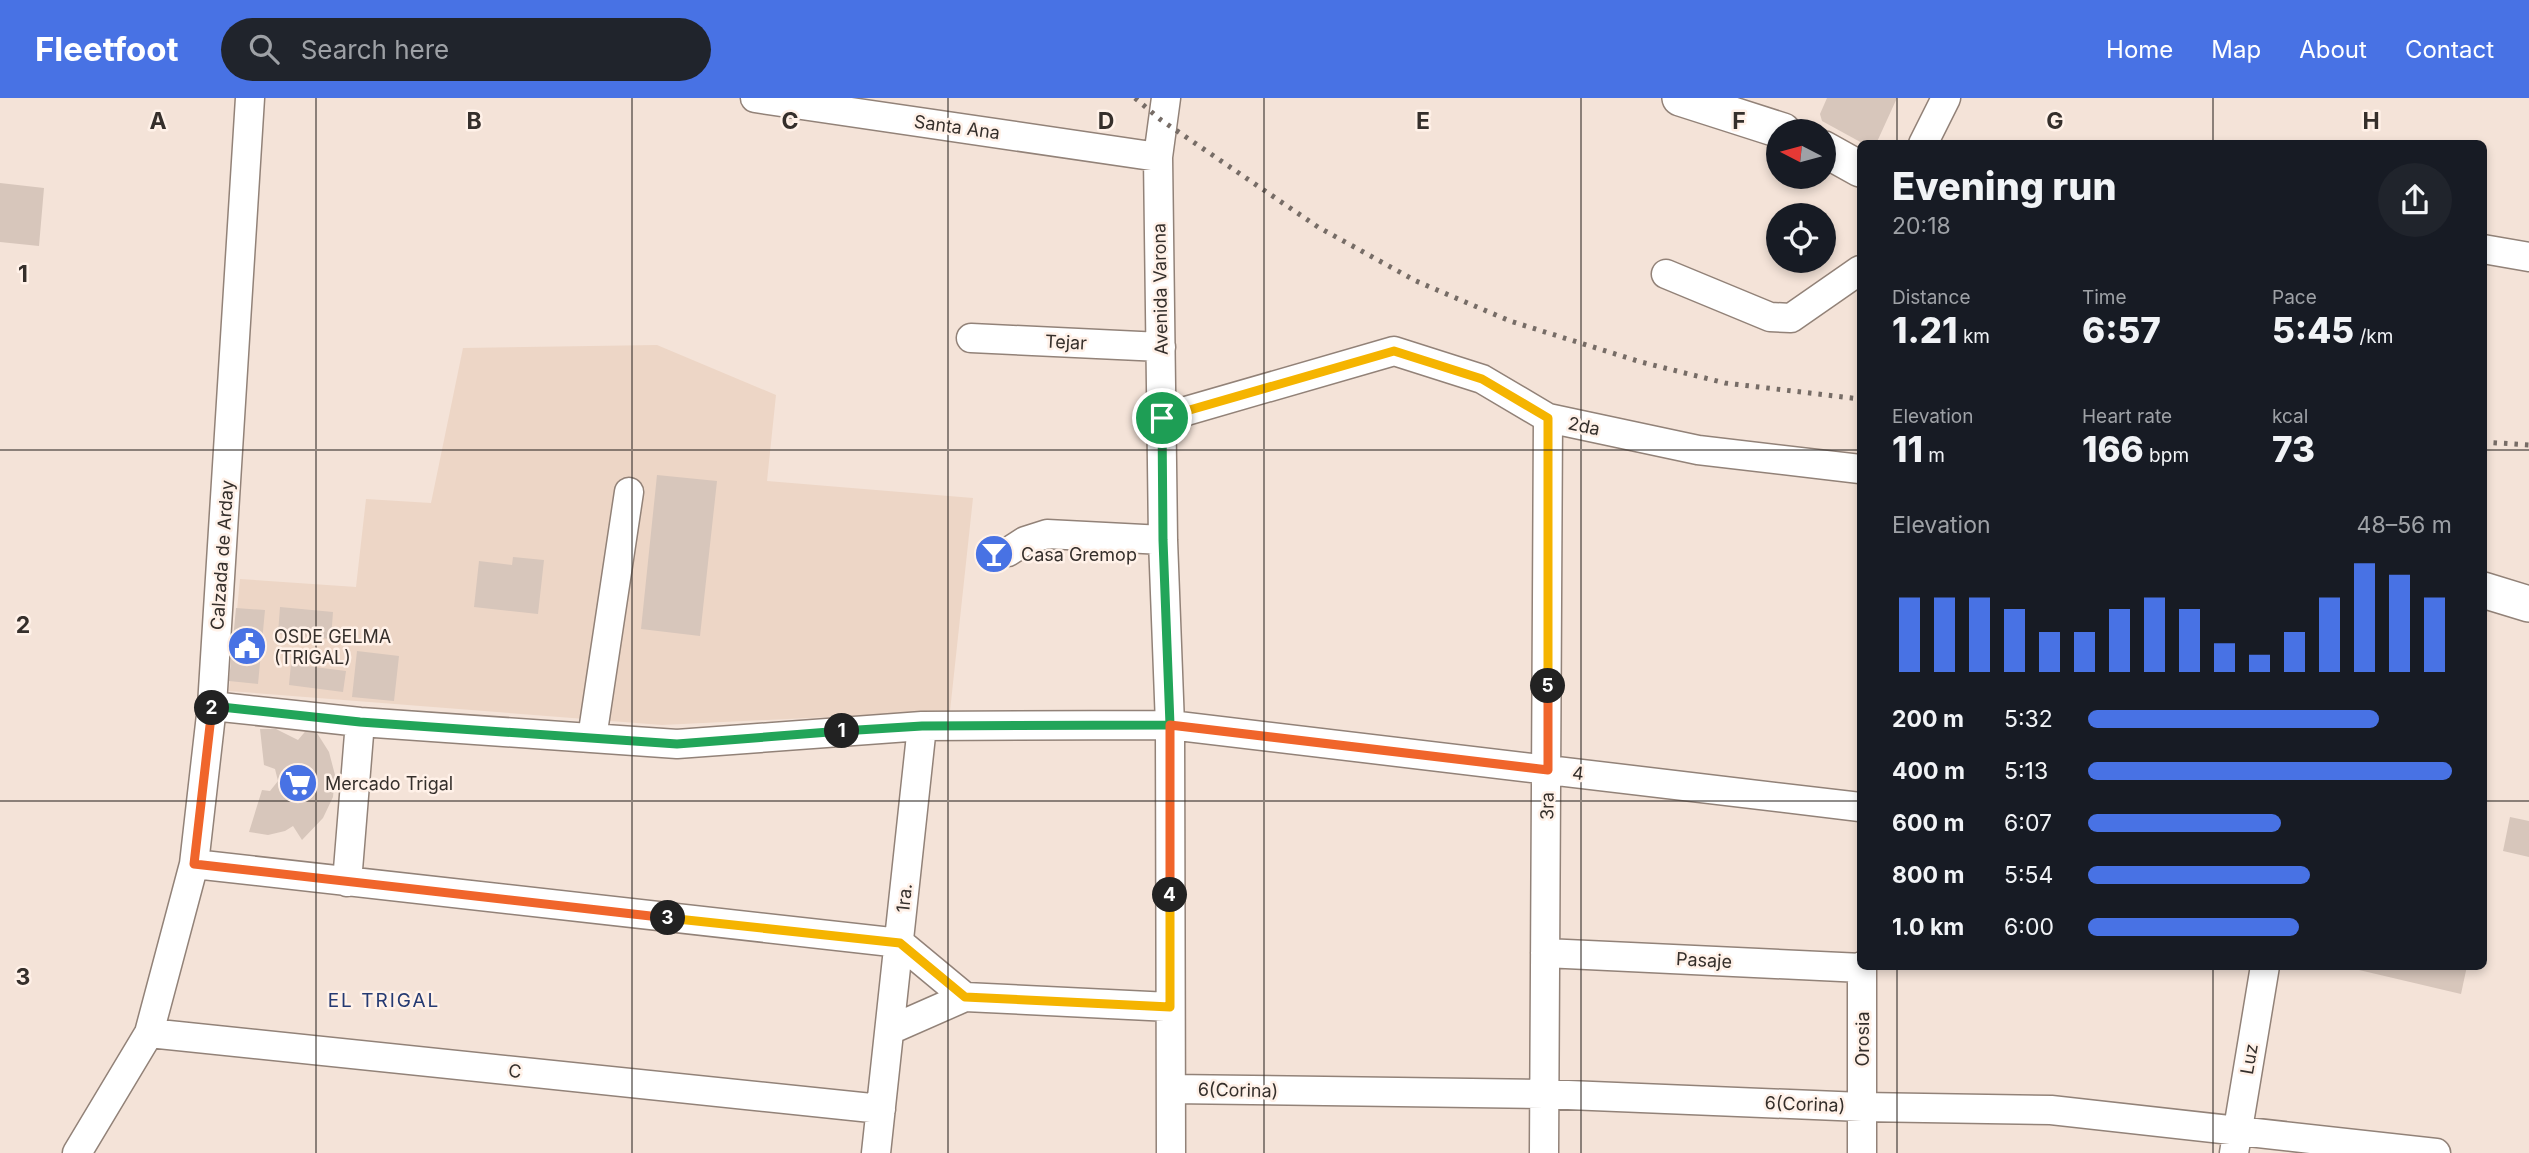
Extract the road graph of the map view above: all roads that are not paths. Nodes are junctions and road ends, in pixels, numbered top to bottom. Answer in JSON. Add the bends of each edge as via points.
{"nodes":[{"id":1,"x":250,"y":98,"type":"edge"},
{"id":2,"x":755,"y":98,"type":"edge"},
{"id":3,"x":1166,"y":98,"type":"edge"},
{"id":4,"x":1680,"y":98,"type":"edge"},
{"id":5,"x":1946,"y":98,"type":"edge"},
{"id":6,"x":1766,"y":126,"type":"edge"},
{"id":7,"x":1925,"y":140,"type":"edge"},
{"id":8,"x":1158,"y":156,"type":"junction"},
{"id":9,"x":1836,"y":156,"type":"edge"},
{"id":10,"x":1857,"y":167,"type":"edge"},
{"id":11,"x":2487,"y":250,"type":"edge"},
{"id":12,"x":2529,"y":257,"type":"edge"},
{"id":13,"x":1857,"y":272,"type":"edge"},
{"id":14,"x":1666,"y":274,"type":"dead end"},
{"id":15,"x":971,"y":338,"type":"dead end"},
{"id":16,"x":1161,"y":347,"type":"junction"},
{"id":17,"x":1162,"y":418,"type":"junction"},
{"id":18,"x":1548,"y":418,"type":"junction"},
{"id":19,"x":1857,"y":469,"type":"edge"},
{"id":20,"x":629,"y":492,"type":"dead end"},
{"id":21,"x":1163,"y":540,"type":"junction"},
{"id":22,"x":1008,"y":552,"type":"dead end"},
{"id":23,"x":2487,"y":591,"type":"edge"},
{"id":24,"x":2529,"y":604,"type":"edge"},
{"id":25,"x":212,"y":706,"type":"junction"},
{"id":26,"x":360,"y":722,"type":"junction"},
{"id":27,"x":1170,"y":725,"type":"junction"},
{"id":28,"x":922,"y":726,"type":"junction"},
{"id":29,"x":592,"y":738,"type":"junction"},
{"id":30,"x":1548,"y":770,"type":"junction"},
{"id":31,"x":1857,"y":807,"type":"edge"},
{"id":32,"x":194,"y":864,"type":"junction"},
{"id":33,"x":347,"y":882,"type":"junction"},
{"id":34,"x":900,"y":943,"type":"junction"},
{"id":35,"x":1545,"y":953,"type":"junction"},
{"id":36,"x":1857,"y":967,"type":"edge"},
{"id":37,"x":1862,"y":970,"type":"edge"},
{"id":38,"x":2263,"y":970,"type":"edge"},
{"id":39,"x":965,"y":997,"type":"junction"},
{"id":40,"x":1170,"y":1007,"type":"junction"},
{"id":41,"x":890,"y":1030,"type":"junction"},
{"id":42,"x":149,"y":1033,"type":"junction"},
{"id":43,"x":1171,"y":1089,"type":"junction"},
{"id":44,"x":1544,"y":1094,"type":"junction"},
{"id":45,"x":1862,"y":1107,"type":"junction"},
{"id":46,"x":881,"y":1108,"type":"junction"},
{"id":47,"x":2236,"y":1142,"type":"edge"},
{"id":48,"x":76,"y":1153,"type":"edge"},
{"id":49,"x":876,"y":1153,"type":"edge"},
{"id":50,"x":1171,"y":1153,"type":"edge"},
{"id":51,"x":1544,"y":1153,"type":"edge"},
{"id":52,"x":1862,"y":1153,"type":"edge"},
{"id":53,"x":2437,"y":1153,"type":"edge"}],
"edges":[{"from":1,"to":25,"type":"street","name":"Calzada de Arday"},
{"from":2,"to":8,"type":"street","name":"Santa Ana"},
{"from":3,"to":8,"type":"street","name":"Avenida Varona"},
{"from":4,"to":6,"type":"main road"},
{"from":5,"to":7,"type":"street"},
{"from":8,"to":16,"type":"street","name":"Avenida Varona"},
{"from":9,"to":10,"type":"main road"},
{"from":11,"to":12,"type":"street"},
{"from":13,"to":14,"type":"street","via":[[1791,318],[1770,317]]},
{"from":15,"to":16,"type":"street","name":"Tejar"},
{"from":16,"to":17,"type":"street","name":"Avenida Varona"},
{"from":17,"to":18,"type":"street","name":"2da","via":[[1394,351],[1482,379]]},
{"from":17,"to":21,"type":"street","name":"Avenida Varona"},
{"from":18,"to":19,"type":"street","name":"2da","via":[[1698,450]]},
{"from":18,"to":30,"type":"street","name":"3ra"},
{"from":20,"to":29,"type":"street"},
{"from":21,"to":22,"type":"street","via":[[1047,534]]},
{"from":21,"to":27,"type":"street","name":"Avenida Varona"},
{"from":23,"to":24,"type":"main road"},
{"from":25,"to":26,"type":"street","name":"4"},
{"from":25,"to":32,"type":"street","name":"Calzada de Arday"},
{"from":26,"to":29,"type":"street","name":"4"},
{"from":26,"to":33,"type":"street"},
{"from":27,"to":28,"type":"street","name":"4"},
{"from":27,"to":30,"type":"street","name":"4"},
{"from":27,"to":40,"type":"street","name":"Avenida Varona"},
{"from":28,"to":29,"type":"street","name":"4","via":[[677,744]]},
{"from":28,"to":34,"type":"street","name":"1ra."},
{"from":30,"to":31,"type":"street","name":"4"},
{"from":30,"to":35,"type":"street","name":"3ra"},
{"from":32,"to":33,"type":"street"},
{"from":32,"to":42,"type":"street","name":"Calzada de Arday"},
{"from":33,"to":34,"type":"street"},
{"from":34,"to":39,"type":"street"},
{"from":34,"to":41,"type":"street","name":"1ra."},
{"from":35,"to":36,"type":"street","name":"Pasaje"},
{"from":35,"to":44,"type":"street","name":"3ra"},
{"from":37,"to":45,"type":"street","name":"Orosia"},
{"from":38,"to":47,"type":"street","name":"Luz"},
{"from":39,"to":40,"type":"street"},
{"from":39,"to":41,"type":"street"},
{"from":40,"to":43,"type":"street","name":"Avenida Varona"},
{"from":41,"to":46,"type":"street","name":"1ra."},
{"from":42,"to":46,"type":"street","name":"C"},
{"from":42,"to":48,"type":"street","name":"Calzada de Arday"},
{"from":43,"to":44,"type":"street","name":"6(Corina)"},
{"from":43,"to":50,"type":"street","name":"Avenida Varona"},
{"from":44,"to":45,"type":"street","name":"6(Corina)"},
{"from":44,"to":51,"type":"street","name":"3ra"},
{"from":45,"to":47,"type":"street","name":"6(Corina)","via":[[2051,1110]]},
{"from":45,"to":52,"type":"street","name":"Orosia"},
{"from":46,"to":49,"type":"street","name":"1ra."},
{"from":47,"to":53,"type":"street","name":"6(Corina)"}]}
